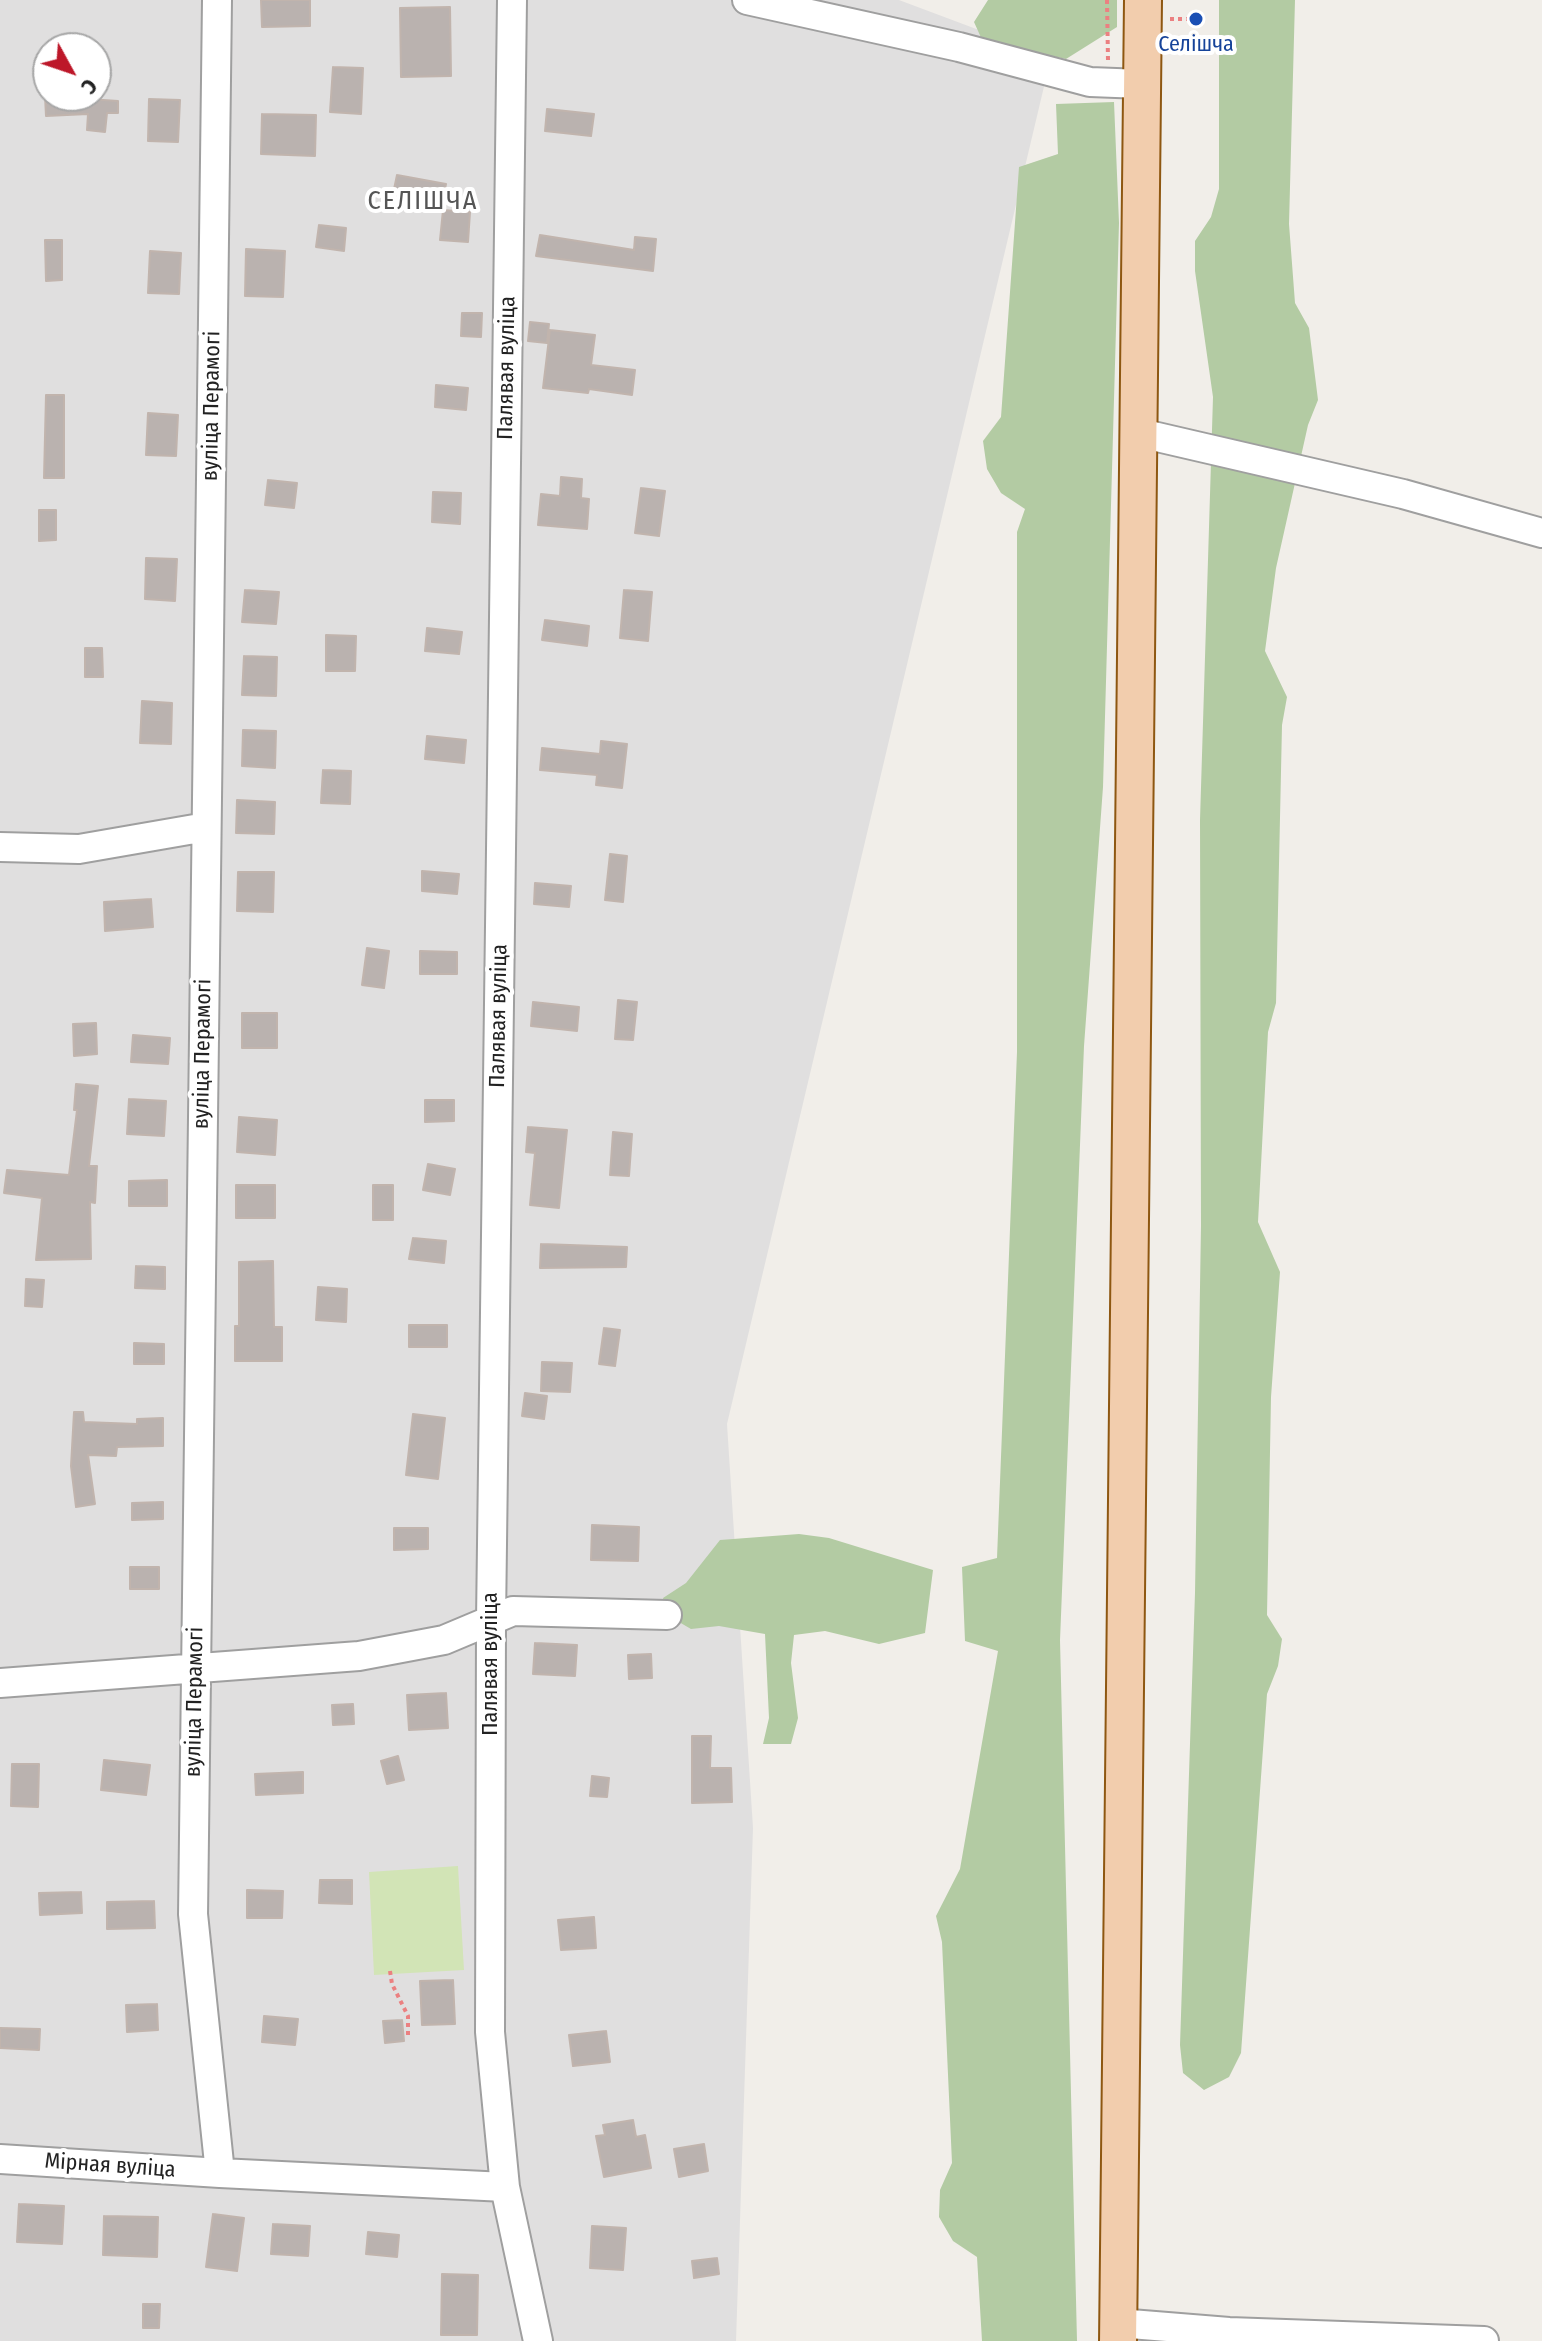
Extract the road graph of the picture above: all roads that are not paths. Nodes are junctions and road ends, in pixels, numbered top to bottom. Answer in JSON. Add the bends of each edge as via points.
{"nodes":[{"id":1,"x":217,"y":0,"type":"edge"},
{"id":2,"x":512,"y":0,"type":"edge"},
{"id":3,"x":747,"y":0,"type":"edge"},
{"id":4,"x":1143,"y":0,"type":"edge"},
{"id":5,"x":1125,"y":83,"type":"junction"},
{"id":6,"x":1140,"y":433,"type":"junction"},
{"id":7,"x":1542,"y":533,"type":"edge"},
{"id":8,"x":206,"y":827,"type":"junction"},
{"id":9,"x":0,"y":847,"type":"edge"},
{"id":10,"x":667,"y":1615,"type":"dead end"},
{"id":11,"x":491,"y":1621,"type":"junction"},
{"id":12,"x":195,"y":1667,"type":"junction"},
{"id":13,"x":0,"y":1683,"type":"edge"},
{"id":14,"x":0,"y":2159,"type":"edge"},
{"id":15,"x":220,"y":2173,"type":"junction"},
{"id":16,"x":505,"y":2187,"type":"junction"},
{"id":17,"x":1118,"y":2332,"type":"edge"},
{"id":18,"x":538,"y":2341,"type":"edge"},
{"id":19,"x":1484,"y":2341,"type":"edge"}],
"edges":[{"from":1,"to":8,"type":"street","name":"вуліца Перамогі"},
{"from":2,"to":11,"type":"street","name":"Палявая вуліца"},
{"from":3,"to":5,"type":"street","via":[[1090,82]]},
{"from":4,"to":5,"type":"main road"},
{"from":5,"to":6,"type":"main road"},
{"from":6,"to":7,"type":"street","via":[[1403,494]]},
{"from":6,"to":17,"type":"main road"},
{"from":8,"to":9,"type":"street","via":[[79,849]]},
{"from":8,"to":12,"type":"street","name":"вуліца Перамогі"},
{"from":10,"to":11,"type":"street","via":[[513,1611]]},
{"from":11,"to":12,"type":"street","via":[[444,1640],[359,1656]]},
{"from":11,"to":16,"type":"street","name":"Палявая вуліца","via":[[490,2032]]},
{"from":12,"to":13,"type":"street"},
{"from":12,"to":15,"type":"street","name":"вуліца Перамогі","via":[[193,1914]]},
{"from":14,"to":15,"type":"street","name":"Мірная вуліца"},
{"from":15,"to":16,"type":"street","name":"Мірная вуліца"},
{"from":16,"to":18,"type":"street","name":"Палявая вуліца"},
{"from":17,"to":19,"type":"street"}]}
